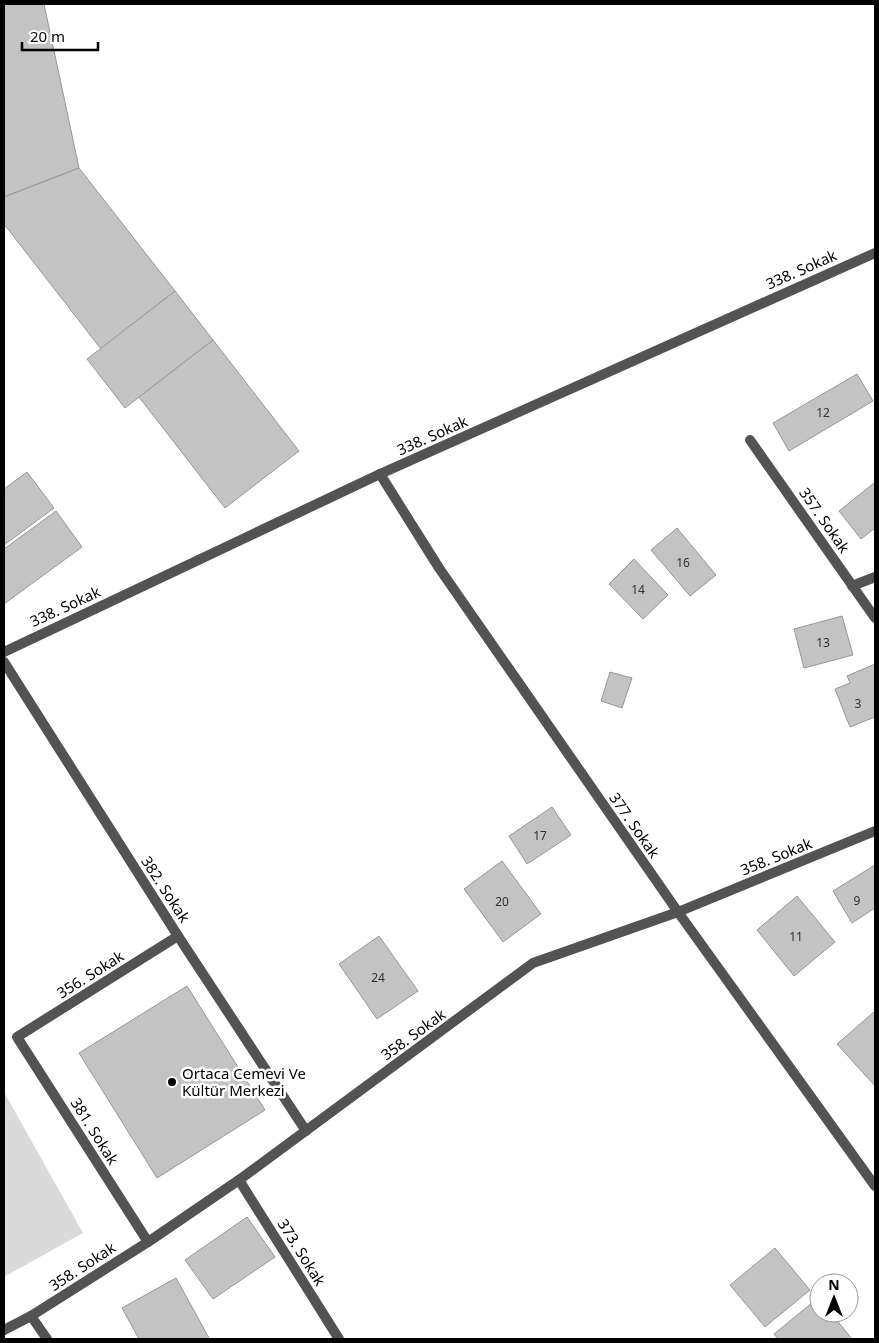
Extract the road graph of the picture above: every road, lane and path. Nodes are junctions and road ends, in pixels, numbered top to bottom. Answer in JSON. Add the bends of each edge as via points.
{"nodes":[{"id":1,"x":875,"y":252,"type":"edge"},
{"id":2,"x":750,"y":440,"type":"dead end"},
{"id":3,"x":380,"y":474,"type":"junction"},
{"id":4,"x":875,"y":576,"type":"edge"},
{"id":5,"x":852,"y":586,"type":"junction"},
{"id":6,"x":875,"y":618,"type":"edge"},
{"id":7,"x":4,"y":652,"type":"edge"},
{"id":8,"x":4,"y":662,"type":"edge"},
{"id":9,"x":875,"y":832,"type":"edge"},
{"id":10,"x":678,"y":912,"type":"junction"},
{"id":11,"x":178,"y":936,"type":"junction"},
{"id":12,"x":17,"y":1037,"type":"joint"},
{"id":13,"x":306,"y":1131,"type":"junction"},
{"id":14,"x":239,"y":1180,"type":"junction"},
{"id":15,"x":875,"y":1186,"type":"edge"},
{"id":16,"x":148,"y":1242,"type":"junction"},
{"id":17,"x":31,"y":1316,"type":"junction"},
{"id":18,"x":4,"y":1330,"type":"edge"},
{"id":19,"x":47,"y":1339,"type":"edge"},
{"id":20,"x":339,"y":1339,"type":"edge"}],
"edges":[{"from":1,"to":3,"type":"street","name":"338. Sokak"},
{"from":2,"to":5,"type":"street","name":"357. Sokak"},
{"from":3,"to":7,"type":"street","name":"338. Sokak"},
{"from":3,"to":10,"type":"street","name":"377. Sokak","via":[[439,568]]},
{"from":4,"to":5,"type":"street"},
{"from":5,"to":6,"type":"street","name":"357. Sokak"},
{"from":8,"to":11,"type":"street","name":"382. Sokak"},
{"from":9,"to":10,"type":"street","name":"358. Sokak"},
{"from":10,"to":13,"type":"street","name":"358. Sokak","via":[[533,963]]},
{"from":10,"to":15,"type":"street","name":"377. Sokak"},
{"from":11,"to":12,"type":"street","name":"356. Sokak"},
{"from":11,"to":13,"type":"street","name":"382. Sokak"},
{"from":12,"to":16,"type":"street","name":"381. Sokak"},
{"from":13,"to":14,"type":"street","name":"358. Sokak"},
{"from":14,"to":16,"type":"street","name":"358. Sokak"},
{"from":14,"to":20,"type":"street","name":"373. Sokak"},
{"from":16,"to":17,"type":"street","name":"358. Sokak"},
{"from":17,"to":18,"type":"street","name":"358. Sokak"},
{"from":17,"to":19,"type":"street"}]}
